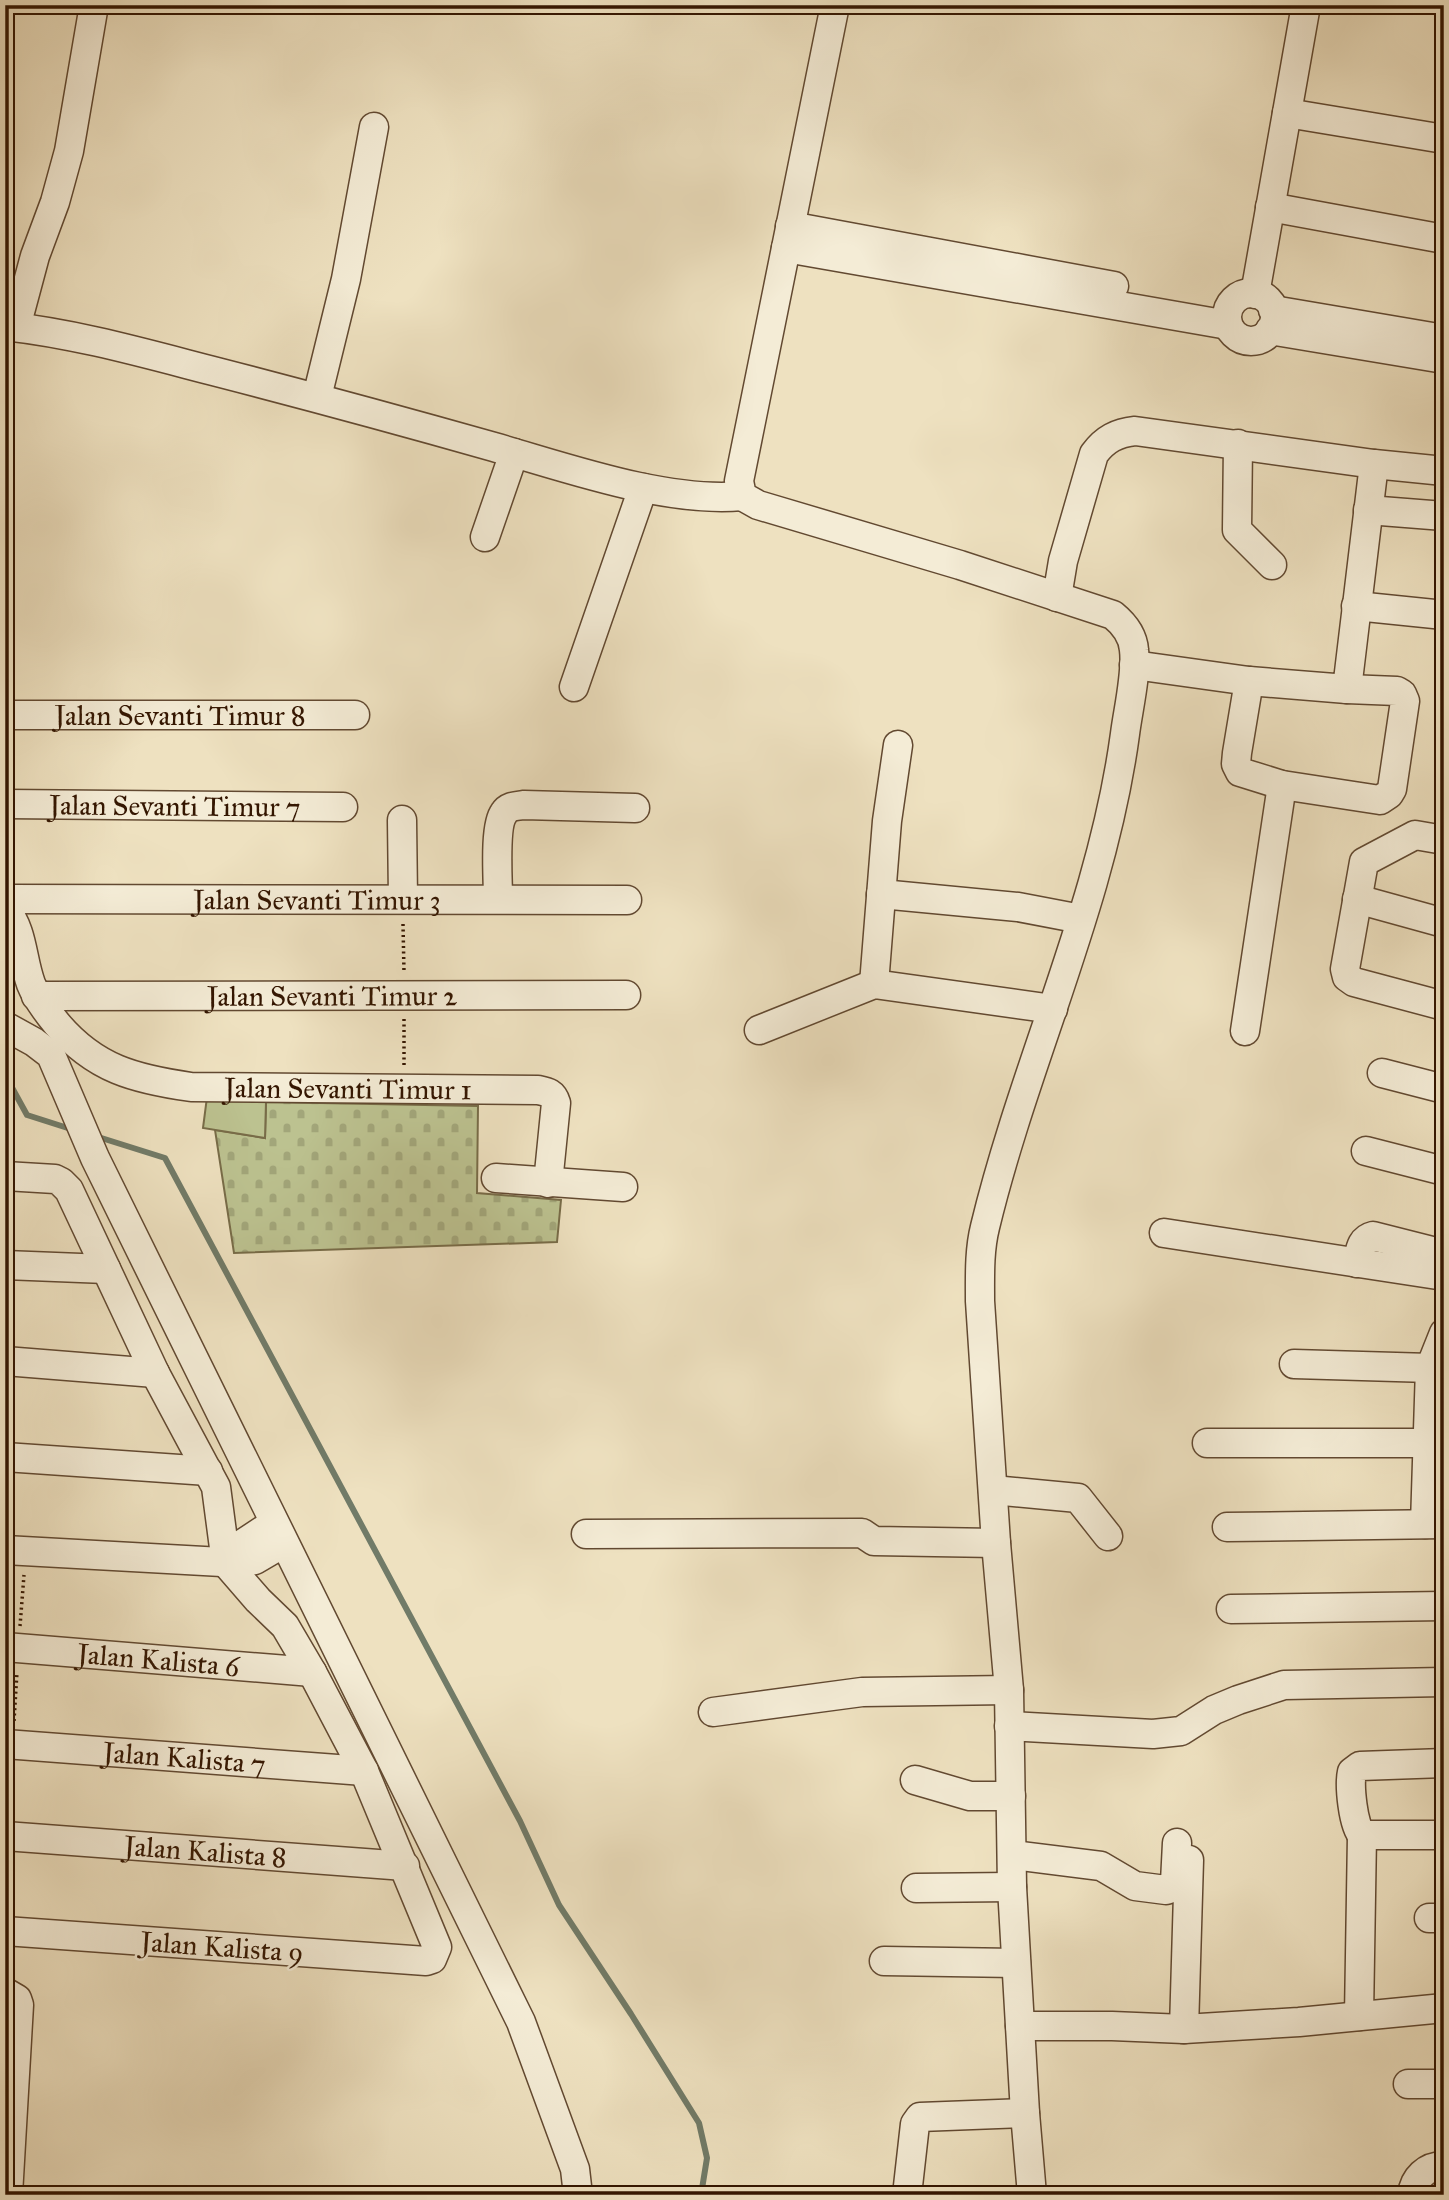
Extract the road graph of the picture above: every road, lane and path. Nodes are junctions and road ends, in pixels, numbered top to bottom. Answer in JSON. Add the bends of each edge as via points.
{"nodes":[{"id":1,"x":94,"y":5,"type":"edge"},
{"id":2,"x":835,"y":5,"type":"edge"},
{"id":3,"x":1306,"y":5,"type":"edge"},
{"id":4,"x":1287,"y":113,"type":"junction"},
{"id":5,"x":374,"y":127,"type":"dead end"},
{"id":6,"x":1444,"y":139,"type":"edge"},
{"id":7,"x":1270,"y":208,"type":"junction"},
{"id":8,"x":788,"y":237,"type":"junction"},
{"id":9,"x":1444,"y":239,"type":"edge"},
{"id":10,"x":1266,"y":312,"type":"junction"},
{"id":11,"x":1228,"y":316,"type":"junction"},
{"id":12,"x":10,"y":327,"type":"edge"},
{"id":13,"x":1444,"y":339,"type":"edge"},
{"id":14,"x":1444,"y":359,"type":"edge"},
{"id":15,"x":317,"y":397,"type":"junction"},
{"id":16,"x":1238,"y":444,"type":"junction"},
{"id":17,"x":514,"y":453,"type":"junction"},
{"id":18,"x":1374,"y":464,"type":"junction"},
{"id":19,"x":1444,"y":471,"type":"edge"},
{"id":20,"x":643,"y":488,"type":"junction"},
{"id":21,"x":742,"y":496,"type":"junction"},
{"id":22,"x":1368,"y":510,"type":"junction"},
{"id":23,"x":1444,"y":516,"type":"edge"},
{"id":24,"x":485,"y":537,"type":"dead end"},
{"id":25,"x":1272,"y":565,"type":"dead end"},
{"id":26,"x":1057,"y":597,"type":"junction"},
{"id":27,"x":1356,"y":606,"type":"junction"},
{"id":28,"x":1444,"y":615,"type":"edge"},
{"id":29,"x":1134,"y":665,"type":"junction"},
{"id":30,"x":1249,"y":681,"type":"junction"},
{"id":31,"x":574,"y":687,"type":"dead end"},
{"id":32,"x":1347,"y":689,"type":"junction"},
{"id":33,"x":5,"y":715,"type":"edge"},
{"id":34,"x":355,"y":715,"type":"dead end"},
{"id":35,"x":898,"y":745,"type":"dead end"},
{"id":36,"x":1282,"y":785,"type":"junction"},
{"id":37,"x":5,"y":804,"type":"edge"},
{"id":38,"x":343,"y":807,"type":"dead end"},
{"id":39,"x":635,"y":808,"type":"dead end"},
{"id":40,"x":402,"y":820,"type":"dead end"},
{"id":41,"x":1444,"y":839,"type":"edge"},
{"id":42,"x":881,"y":894,"type":"junction"},
{"id":43,"x":498,"y":898,"type":"junction"},
{"id":44,"x":5,"y":899,"type":"edge"},
{"id":45,"x":403,"y":899,"type":"junction"},
{"id":46,"x":1357,"y":899,"type":"junction"},
{"id":47,"x":627,"y":900,"type":"dead end"},
{"id":48,"x":5,"y":908,"type":"edge"},
{"id":49,"x":1081,"y":919,"type":"junction"},
{"id":50,"x":1444,"y":923,"type":"edge"},
{"id":51,"x":874,"y":984,"type":"junction"},
{"id":52,"x":626,"y":995,"type":"dead end"},
{"id":53,"x":36,"y":996,"type":"junction"},
{"id":54,"x":1444,"y":1006,"type":"edge"},
{"id":55,"x":1053,"y":1009,"type":"junction"},
{"id":56,"x":5,"y":1026,"type":"edge"},
{"id":57,"x":759,"y":1030,"type":"dead end"},
{"id":58,"x":1245,"y":1031,"type":"dead end"},
{"id":59,"x":1382,"y":1073,"type":"dead end"},
{"id":60,"x":1444,"y":1089,"type":"edge"},
{"id":61,"x":1366,"y":1151,"type":"dead end"},
{"id":62,"x":1444,"y":1171,"type":"edge"},
{"id":63,"x":5,"y":1176,"type":"edge"},
{"id":64,"x":496,"y":1178,"type":"dead end"},
{"id":65,"x":548,"y":1183,"type":"junction"},
{"id":66,"x":623,"y":1187,"type":"dead end"},
{"id":67,"x":1164,"y":1233,"type":"dead end"},
{"id":68,"x":1444,"y":1254,"type":"edge"},
{"id":69,"x":1357,"y":1263,"type":"junction"},
{"id":70,"x":5,"y":1265,"type":"edge"},
{"id":71,"x":106,"y":1269,"type":"junction"},
{"id":72,"x":1444,"y":1276,"type":"edge"},
{"id":73,"x":1444,"y":1333,"type":"edge"},
{"id":74,"x":5,"y":1361,"type":"edge"},
{"id":75,"x":1294,"y":1364,"type":"dead end"},
{"id":76,"x":1430,"y":1368,"type":"junction"},
{"id":77,"x":155,"y":1373,"type":"junction"},
{"id":78,"x":1207,"y":1443,"type":"dead end"},
{"id":79,"x":1427,"y":1443,"type":"junction"},
{"id":80,"x":5,"y":1457,"type":"edge"},
{"id":81,"x":208,"y":1471,"type":"junction"},
{"id":82,"x":993,"y":1490,"type":"junction"},
{"id":83,"x":1434,"y":1524,"type":"edge"},
{"id":84,"x":1227,"y":1527,"type":"dead end"},
{"id":85,"x":279,"y":1533,"type":"junction"},
{"id":86,"x":586,"y":1534,"type":"dead end"},
{"id":87,"x":1108,"y":1536,"type":"dead end"},
{"id":88,"x":996,"y":1543,"type":"junction"},
{"id":89,"x":15,"y":1551,"type":"edge"},
{"id":90,"x":226,"y":1563,"type":"junction"},
{"id":91,"x":1444,"y":1606,"type":"edge"},
{"id":92,"x":1231,"y":1609,"type":"dead end"},
{"id":93,"x":12,"y":1648,"type":"edge"},
{"id":94,"x":312,"y":1672,"type":"junction"},
{"id":95,"x":1444,"y":1682,"type":"edge"},
{"id":96,"x":1009,"y":1690,"type":"junction"},
{"id":97,"x":713,"y":1712,"type":"dead end"},
{"id":98,"x":1009,"y":1726,"type":"junction"},
{"id":99,"x":9,"y":1744,"type":"edge"},
{"id":100,"x":1444,"y":1763,"type":"edge"},
{"id":101,"x":364,"y":1771,"type":"junction"},
{"id":102,"x":915,"y":1780,"type":"dead end"},
{"id":103,"x":1011,"y":1797,"type":"junction"},
{"id":104,"x":1362,"y":1835,"type":"junction"},
{"id":105,"x":1444,"y":1835,"type":"edge"},
{"id":106,"x":6,"y":1836,"type":"edge"},
{"id":107,"x":1013,"y":1855,"type":"junction"},
{"id":108,"x":405,"y":1866,"type":"junction"},
{"id":109,"x":1012,"y":1887,"type":"junction"},
{"id":110,"x":916,"y":1888,"type":"dead end"},
{"id":111,"x":5,"y":1931,"type":"edge"},
{"id":112,"x":884,"y":1961,"type":"dead end"},
{"id":113,"x":1016,"y":1963,"type":"junction"},
{"id":114,"x":5,"y":1992,"type":"edge"},
{"id":115,"x":1444,"y":2008,"type":"edge"},
{"id":116,"x":1359,"y":2016,"type":"junction"},
{"id":117,"x":1020,"y":2026,"type":"junction"},
{"id":118,"x":1184,"y":2029,"type":"junction"},
{"id":119,"x":1408,"y":2084,"type":"dead end"},
{"id":120,"x":1444,"y":2084,"type":"edge"},
{"id":121,"x":1025,"y":2113,"type":"junction"},
{"id":122,"x":1444,"y":2166,"type":"edge"},
{"id":123,"x":8,"y":2195,"type":"edge"},
{"id":124,"x":578,"y":2195,"type":"edge"},
{"id":125,"x":907,"y":2195,"type":"edge"},
{"id":126,"x":1032,"y":2195,"type":"edge"},
{"id":127,"x":1412,"y":2195,"type":"edge"}],
"edges":[{"from":1,"to":12,"type":"street","via":[[69,152]]},
{"from":2,"to":8,"type":"street"},
{"from":3,"to":4,"type":"street"},
{"from":4,"to":6,"type":"street"},
{"from":4,"to":7,"type":"street"},
{"from":5,"to":15,"type":"street","via":[[346,279]]},
{"from":7,"to":9,"type":"street"},
{"from":7,"to":10,"type":"street"},
{"from":8,"to":11,"type":"street"},
{"from":8,"to":21,"type":"street","via":[[739,481]]},
{"from":10,"to":11,"type":"street","via":[[1239,296]]},
{"from":10,"to":11,"type":"street","via":[[1262,338],[1246,341],[1231,332]]},
{"from":10,"to":13,"type":"street"},
{"from":10,"to":14,"type":"street"},
{"from":12,"to":15,"type":"street","via":[[75,336]]},
{"from":15,"to":17,"type":"street"},
{"from":16,"to":18,"type":"street"},
{"from":16,"to":25,"type":"street","via":[[1237,530]]},
{"from":16,"to":26,"type":"street","via":[[1135,431],[1101,444],[1094,454],[1063,561]]},
{"from":17,"to":20,"type":"street"},
{"from":17,"to":24,"type":"street"},
{"from":18,"to":19,"type":"street"},
{"from":18,"to":22,"type":"street"},
{"from":20,"to":21,"type":"street","via":[[723,498]]},
{"from":20,"to":31,"type":"street"},
{"from":21,"to":26,"type":"street","via":[[758,505]]},
{"from":22,"to":23,"type":"street"},
{"from":22,"to":27,"type":"street"},
{"from":26,"to":29,"type":"street","via":[[1119,620],[1131,638]]},
{"from":27,"to":28,"type":"street"},
{"from":27,"to":32,"type":"street"},
{"from":29,"to":30,"type":"street"},
{"from":29,"to":49,"type":"street","via":[[1114,798]]},
{"from":30,"to":32,"type":"street"},
{"from":30,"to":36,"type":"street","via":[[1237,768]]},
{"from":32,"to":36,"type":"street","via":[[1397,691],[1404,697],[1389,794],[1375,800]]},
{"from":33,"to":34,"type":"street","name":"Jalan Sevanti Timur 8"},
{"from":35,"to":42,"type":"street"},
{"from":36,"to":58,"type":"street"},
{"from":37,"to":38,"type":"street","name":"Jalan Sevanti Timur 7"},
{"from":39,"to":43,"type":"street","via":[[510,807],[498,826]]},
{"from":40,"to":45,"type":"street"},
{"from":41,"to":46,"type":"street","via":[[1412,836],[1367,859]]},
{"from":42,"to":49,"type":"street","via":[[1018,907]]},
{"from":42,"to":51,"type":"street"},
{"from":43,"to":45,"type":"street","name":"Jalan Sevanti Timur 3"},
{"from":43,"to":47,"type":"street","name":"Jalan Sevanti Timur 3"},
{"from":44,"to":45,"type":"street","name":"Jalan Sevanti Timur 3"},
{"from":46,"to":50,"type":"street"},
{"from":46,"to":54,"type":"street","via":[[1347,977]]},
{"from":48,"to":53,"type":"street","via":[[16,922]]},
{"from":49,"to":55,"type":"street"},
{"from":51,"to":55,"type":"street"},
{"from":51,"to":57,"type":"street"},
{"from":52,"to":53,"type":"street","name":"Jalan Sevanti Timur 2"},
{"from":53,"to":65,"type":"street","name":"Jalan Sevanti Timur 1","via":[[76,1045],[106,1065],[148,1081],[191,1087],[548,1092],[556,1103]]},
{"from":55,"to":82,"type":"street","via":[[984,1230],[980,1301]]},
{"from":56,"to":85,"type":"street","via":[[51,1055],[95,1158]]},
{"from":59,"to":60,"type":"street"},
{"from":61,"to":62,"type":"street"},
{"from":63,"to":71,"type":"street","via":[[61,1182]]},
{"from":64,"to":65,"type":"street"},
{"from":65,"to":66,"type":"street"},
{"from":67,"to":69,"type":"street"},
{"from":68,"to":69,"type":"street","via":[[1373,1236],[1361,1245]]},
{"from":69,"to":72,"type":"street"},
{"from":70,"to":71,"type":"street"},
{"from":71,"to":77,"type":"street"},
{"from":73,"to":76,"type":"street"},
{"from":74,"to":77,"type":"street"},
{"from":75,"to":76,"type":"street"},
{"from":76,"to":79,"type":"street"},
{"from":77,"to":81,"type":"street"},
{"from":78,"to":79,"type":"street"},
{"from":79,"to":83,"type":"street"},
{"from":80,"to":81,"type":"street"},
{"from":81,"to":90,"type":"street","via":[[219,1500]]},
{"from":82,"to":87,"type":"street","via":[[1078,1498]]},
{"from":82,"to":88,"type":"street"},
{"from":83,"to":84,"type":"street"},
{"from":85,"to":90,"type":"street","via":[[233,1550]]},
{"from":85,"to":124,"type":"street","via":[[521,2022],[575,2169]]},
{"from":86,"to":88,"type":"street","via":[[862,1533],[874,1541]]},
{"from":88,"to":96,"type":"street"},
{"from":89,"to":90,"type":"street"},
{"from":89,"to":93,"type":"path"},
{"from":90,"to":94,"type":"street","via":[[285,1626]]},
{"from":91,"to":92,"type":"street"},
{"from":93,"to":94,"type":"street","name":"Jalan Kalista 6"},
{"from":93,"to":99,"type":"path"},
{"from":94,"to":101,"type":"street"},
{"from":95,"to":98,"type":"street","via":[[1284,1685],[1214,1710],[1181,1731],[1153,1734]]},
{"from":96,"to":97,"type":"street","via":[[862,1692]]},
{"from":96,"to":98,"type":"street"},
{"from":98,"to":103,"type":"street"},
{"from":99,"to":101,"type":"street","name":"Jalan Kalista 7"},
{"from":99,"to":106,"type":"path"},
{"from":100,"to":104,"type":"street","via":[[1356,1768],[1351,1780],[1356,1826]]},
{"from":101,"to":108,"type":"street"},
{"from":102,"to":103,"type":"street","via":[[970,1796]]},
{"from":103,"to":107,"type":"street"},
{"from":104,"to":105,"type":"street"},
{"from":104,"to":116,"type":"street"},
{"from":106,"to":108,"type":"street","name":"Jalan Kalista 8"},
{"from":107,"to":109,"type":"street"},
{"from":107,"to":118,"type":"street","via":[[1101,1866],[1135,1886],[1166,1890],[1175,1882],[1183,1847]]},
{"from":108,"to":111,"type":"street","name":"Jalan Kalista 9","via":[[438,1947],[426,1961]]},
{"from":109,"to":110,"type":"street"},
{"from":109,"to":113,"type":"street"},
{"from":112,"to":113,"type":"street"},
{"from":113,"to":117,"type":"street"},
{"from":114,"to":123,"type":"street","via":[[19,2005]]},
{"from":115,"to":116,"type":"street"},
{"from":116,"to":118,"type":"street"},
{"from":117,"to":118,"type":"street"},
{"from":117,"to":121,"type":"street"},
{"from":119,"to":120,"type":"street"},
{"from":121,"to":125,"type":"street","via":[[920,2117],[915,2124]]},
{"from":121,"to":126,"type":"street"},
{"from":122,"to":127,"type":"street","via":[[1428,2169],[1415,2182]]}]}
